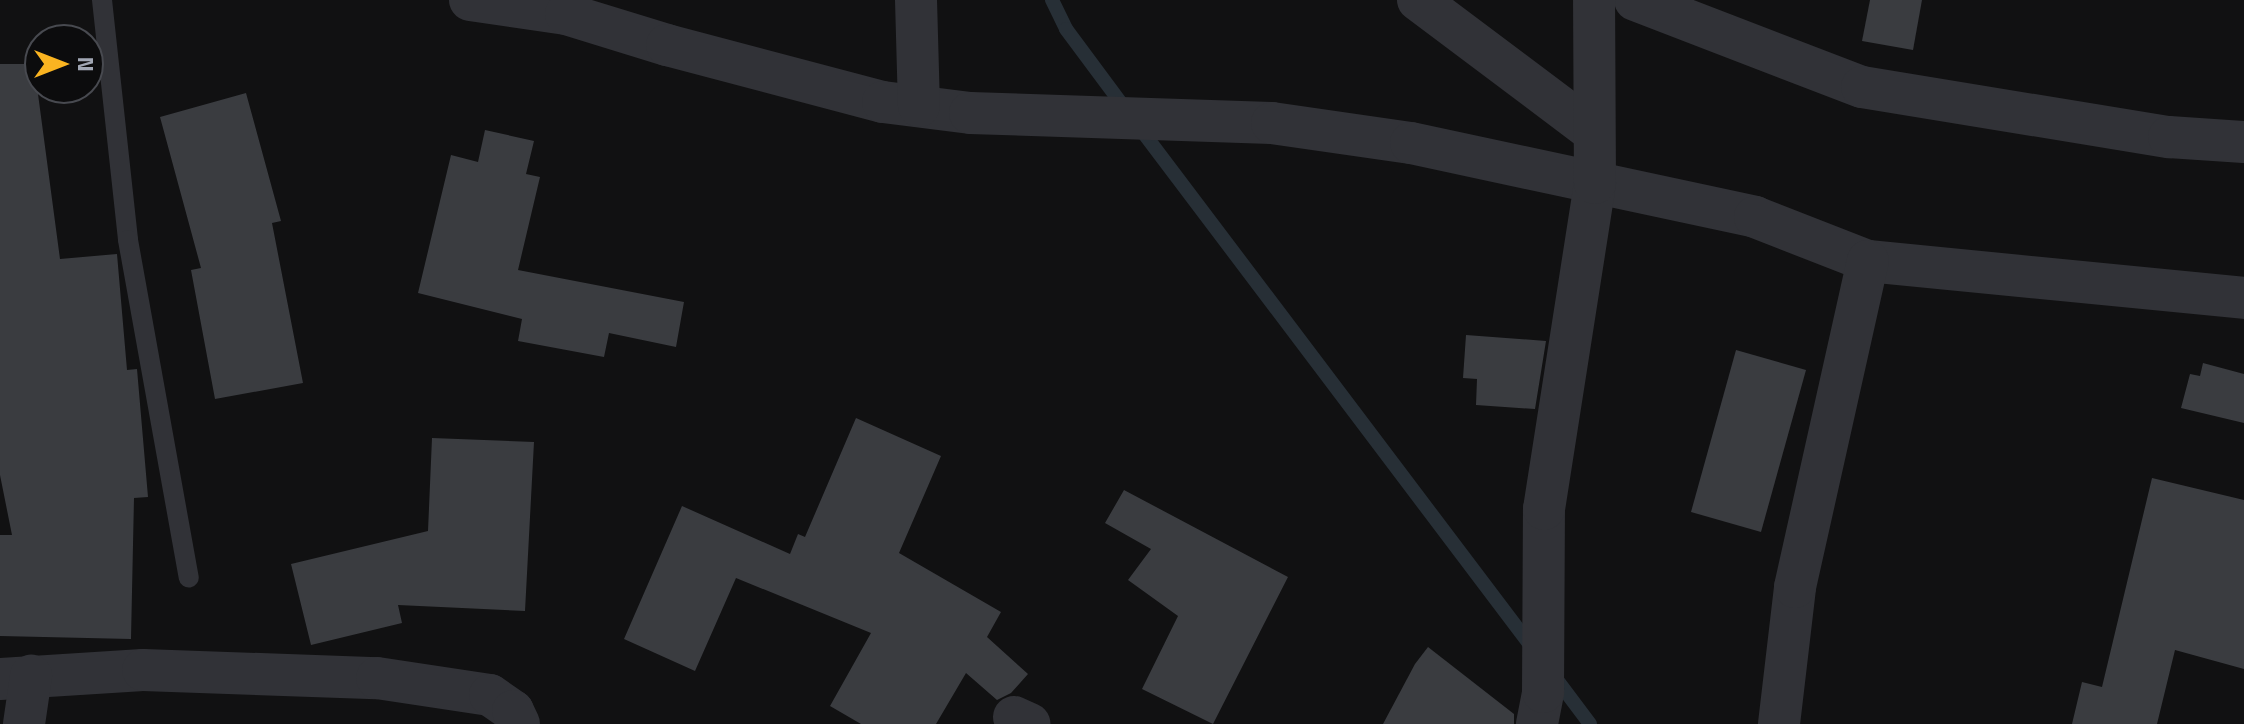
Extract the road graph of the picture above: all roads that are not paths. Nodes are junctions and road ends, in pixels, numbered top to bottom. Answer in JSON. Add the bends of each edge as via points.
{"nodes":[{"id":1,"x":102,"y":0,"type":"edge"},
{"id":2,"x":470,"y":0,"type":"edge"},
{"id":3,"x":916,"y":0,"type":"edge"},
{"id":4,"x":1418,"y":0,"type":"edge"},
{"id":5,"x":1594,"y":0,"type":"edge"},
{"id":6,"x":1635,"y":0,"type":"edge"},
{"id":7,"x":567,"y":7,"type":"edge"},
{"id":8,"x":919,"y":106,"type":"junction"},
{"id":9,"x":1594,"y":132,"type":"junction"},
{"id":10,"x":2244,"y":142,"type":"edge"},
{"id":11,"x":1595,"y":183,"type":"junction"},
{"id":12,"x":1868,"y":261,"type":"junction"},
{"id":13,"x":2244,"y":298,"type":"edge"},
{"id":14,"x":189,"y":578,"type":"dead end"},
{"id":15,"x":15,"y":678,"type":"edge"},
{"id":16,"x":1540,"y":708,"type":"edge"},
{"id":17,"x":24,"y":724,"type":"edge"},
{"id":18,"x":519,"y":724,"type":"edge"},
{"id":19,"x":1779,"y":724,"type":"edge"}],
"edges":[{"from":1,"to":14,"type":"lane","via":[[128,240]]},
{"from":2,"to":7,"type":"street"},
{"from":3,"to":8,"type":"street"},
{"from":4,"to":9,"type":"street"},
{"from":5,"to":9,"type":"street"},
{"from":6,"to":10,"type":"street","via":[[1862,87],[2169,137]]},
{"from":7,"to":8,"type":"street","via":[[775,73],[883,102]]},
{"from":8,"to":11,"type":"street","via":[[970,113],[1272,123],[1411,143]]},
{"from":9,"to":11,"type":"street"},
{"from":11,"to":12,"type":"street","via":[[1755,217]]},
{"from":11,"to":16,"type":"street","via":[[1544,509]]},
{"from":12,"to":13,"type":"street"},
{"from":12,"to":19,"type":"street","via":[[1795,587]]},
{"from":15,"to":17,"type":"street"},
{"from":15,"to":18,"type":"street","via":[[143,670],[377,678],[490,695],[513,711]]}]}
